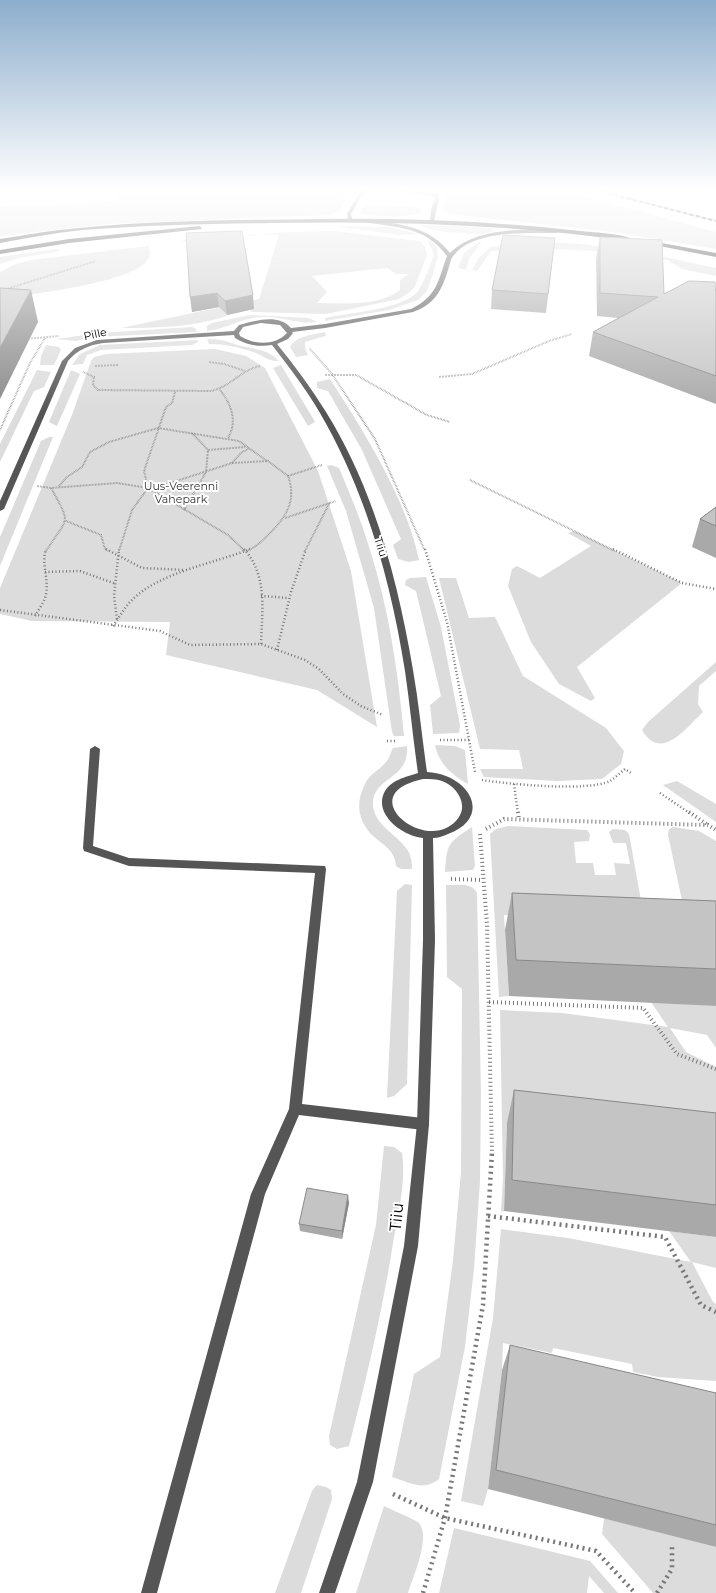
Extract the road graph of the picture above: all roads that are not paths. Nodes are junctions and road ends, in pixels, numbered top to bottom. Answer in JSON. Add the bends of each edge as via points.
{"nodes":[{"id":1,"x":447,"y":264,"type":"edge"},
{"id":2,"x":290,"y":330,"type":"junction"},
{"id":3,"x":236,"y":333,"type":"junction"},
{"id":4,"x":273,"y":343,"type":"junction"},
{"id":5,"x":0,"y":509,"type":"edge"},
{"id":6,"x":95,"y":749,"type":"dead end"},
{"id":7,"x":423,"y":774,"type":"junction"},
{"id":8,"x":428,"y":834,"type":"junction"},
{"id":9,"x":295,"y":1109,"type":"junction"},
{"id":10,"x":423,"y":1124,"type":"junction"},
{"id":11,"x":149,"y":1593,"type":"edge"},
{"id":12,"x":327,"y":1593,"type":"edge"}],
"edges":[{"from":1,"to":2,"type":"street","via":[[437,292],[424,305],[413,310]]},
{"from":2,"to":3,"type":"street","via":[[277,322],[261,321],[241,326]]},
{"from":2,"to":4,"type":"street","via":[[285,339]]},
{"from":3,"to":4,"type":"street","via":[[247,342]]},
{"from":3,"to":5,"type":"street","name":"Pille","via":[[102,341],[74,350],[65,361]]},
{"from":4,"to":7,"type":"street","name":"Tiiu","via":[[302,378],[367,501],[388,571],[407,659]]},
{"from":6,"to":9,"type":"street","via":[[88,848],[129,862],[321,869]]},
{"from":7,"to":8,"type":"street","via":[[399,782],[387,799],[393,819],[414,832]]},
{"from":7,"to":8,"type":"street","via":[[436,775],[458,785],[468,803],[462,822],[453,829]]},
{"from":8,"to":10,"type":"street","name":"Tiiu","via":[[429,940]]},
{"from":9,"to":10,"type":"street"},
{"from":9,"to":11,"type":"street","via":[[258,1194]]},
{"from":10,"to":12,"type":"street","name":"Tiiu","via":[[411,1246],[365,1482]]}]}
